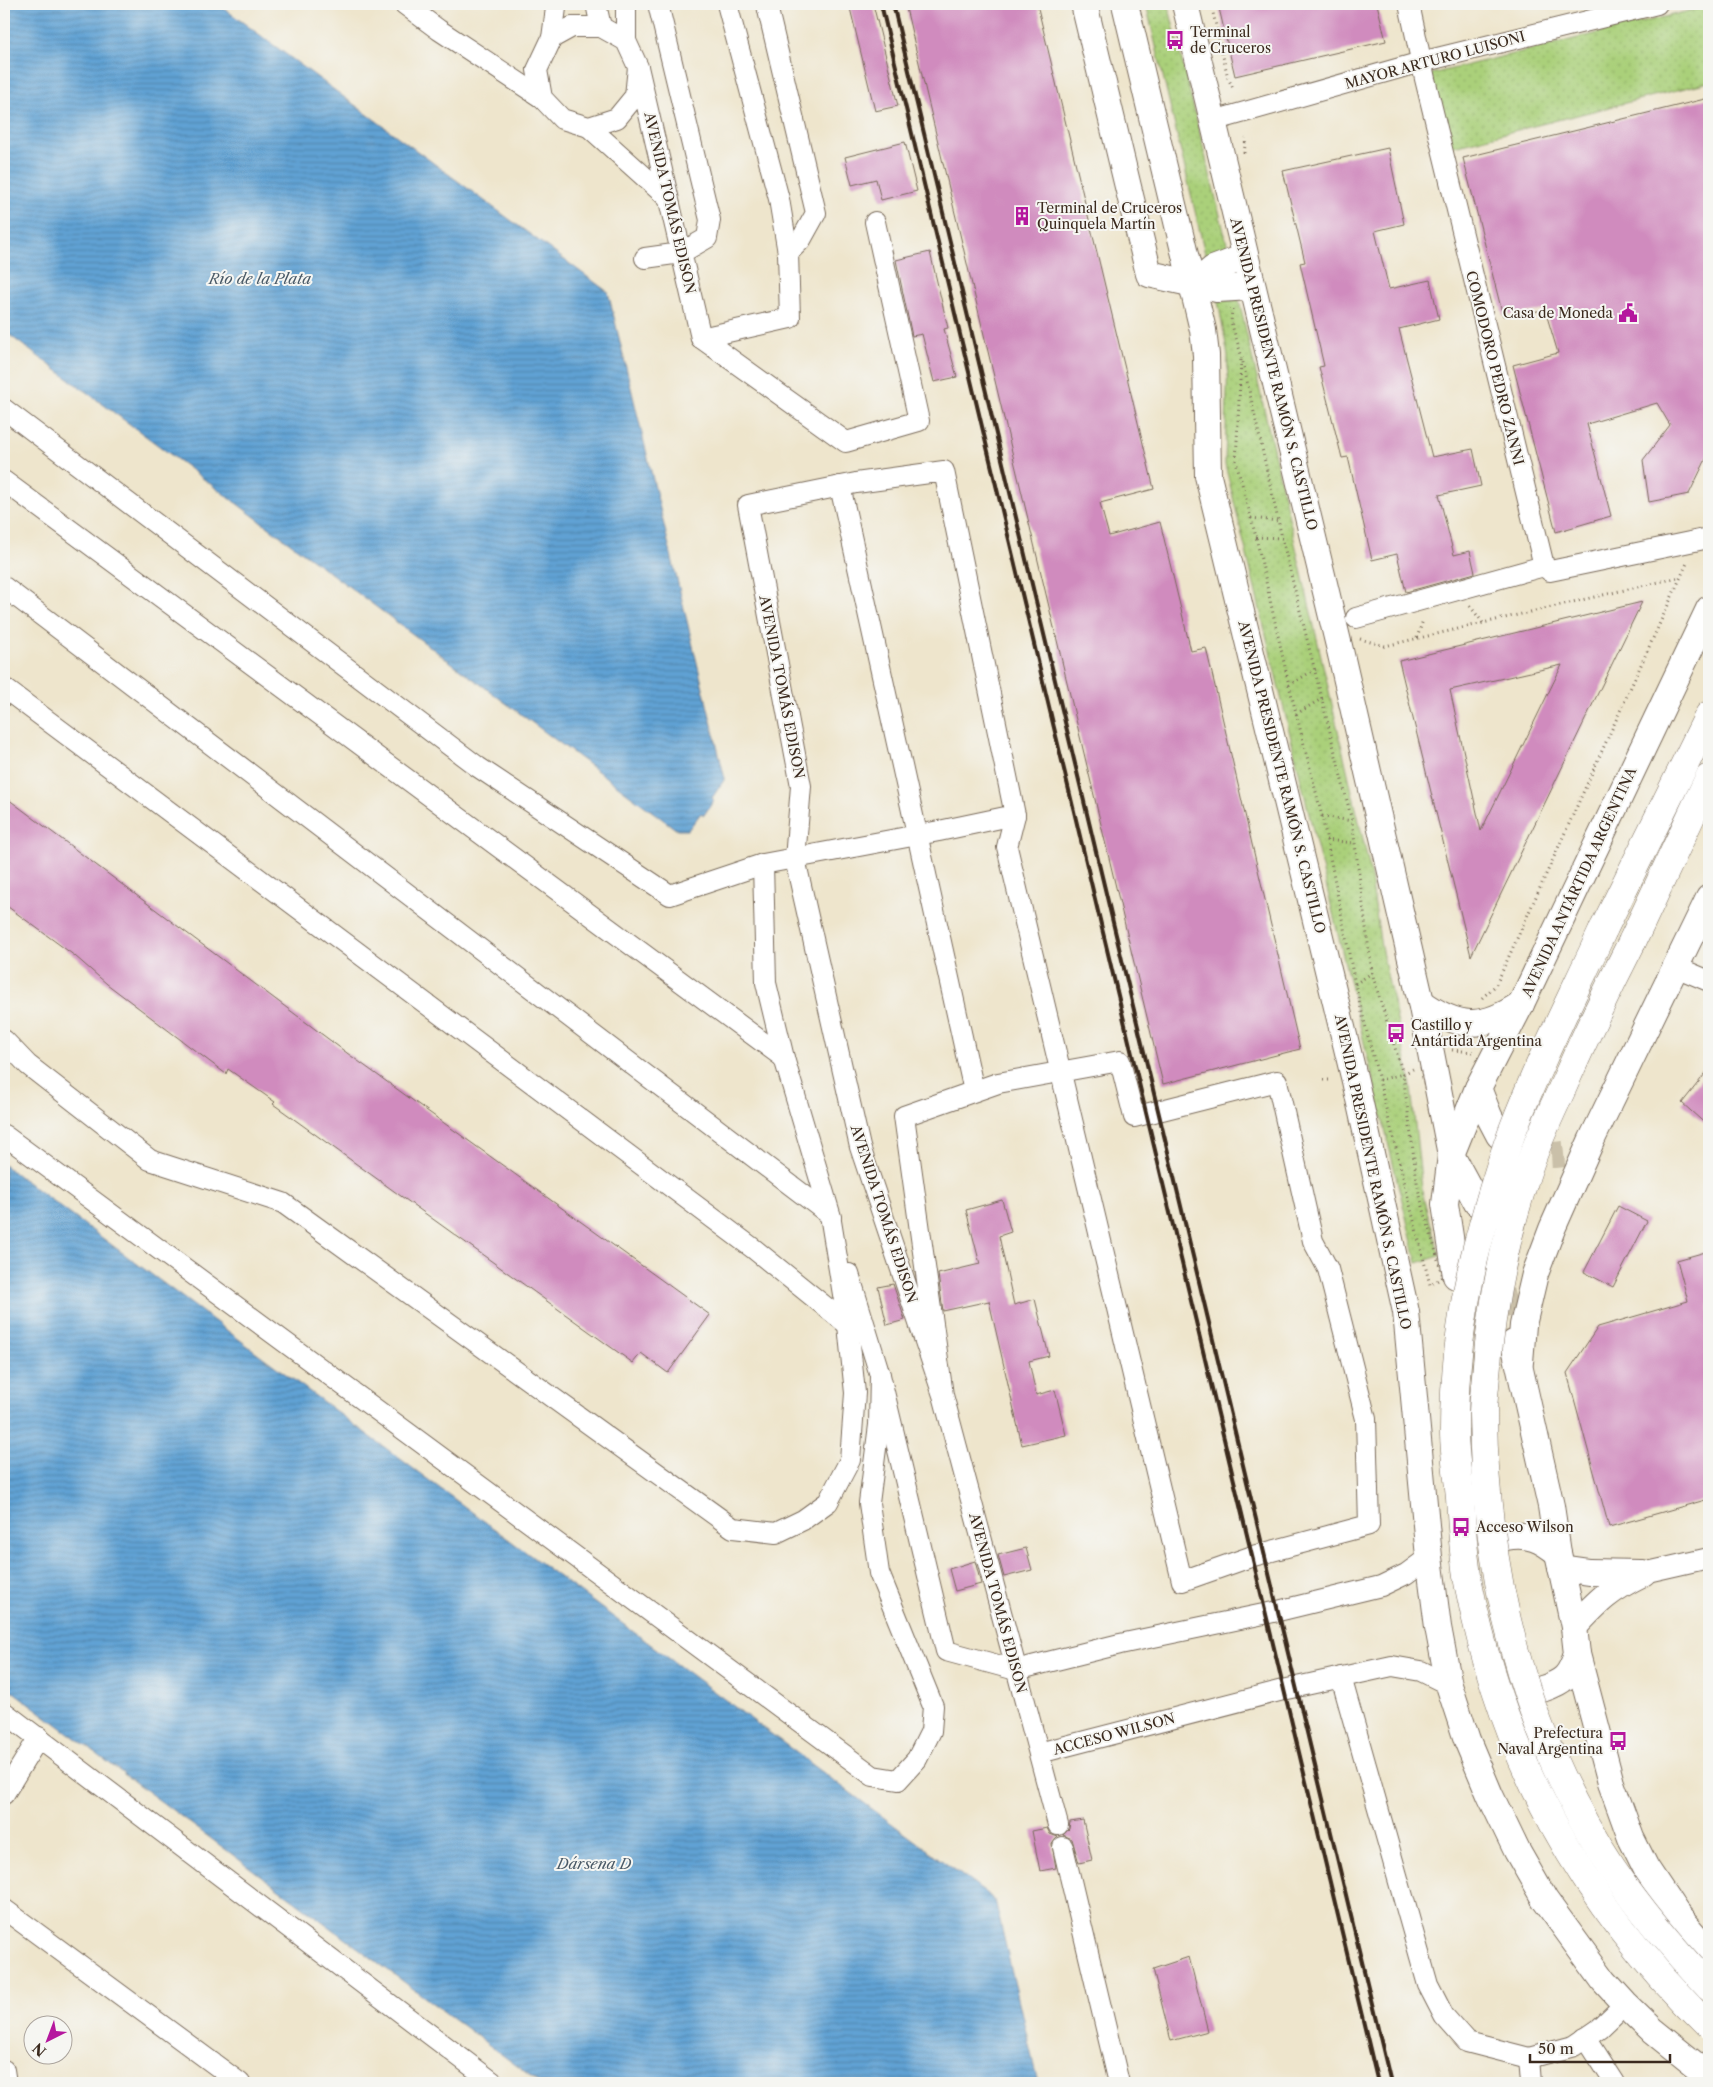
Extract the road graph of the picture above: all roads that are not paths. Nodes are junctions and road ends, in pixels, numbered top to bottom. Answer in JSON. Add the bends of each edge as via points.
{"nodes":[{"id":1,"x":404,"y":4,"type":"edge"},
{"id":2,"x":596,"y":4,"type":"edge"},
{"id":3,"x":626,"y":4,"type":"edge"},
{"id":4,"x":658,"y":4,"type":"edge"},
{"id":5,"x":727,"y":4,"type":"edge"},
{"id":6,"x":1084,"y":4,"type":"edge"},
{"id":7,"x":1125,"y":4,"type":"edge"},
{"id":8,"x":1184,"y":4,"type":"edge"},
{"id":9,"x":1409,"y":4,"type":"edge"},
{"id":10,"x":1658,"y":4,"type":"edge"},
{"id":11,"x":554,"y":5,"type":"edge"},
{"id":12,"x":767,"y":6,"type":"dead end"},
{"id":13,"x":572,"y":27,"type":"junction"},
{"id":14,"x":601,"y":27,"type":"junction"},
{"id":15,"x":552,"y":38,"type":"junction"},
{"id":16,"x":626,"y":42,"type":"junction"},
{"id":17,"x":1421,"y":62,"type":"junction"},
{"id":18,"x":638,"y":67,"type":"junction"},
{"id":19,"x":542,"y":98,"type":"junction"},
{"id":20,"x":1213,"y":121,"type":"junction"},
{"id":21,"x":589,"y":127,"type":"junction"},
{"id":22,"x":668,"y":198,"type":"junction"},
{"id":23,"x":875,"y":222,"type":"dead end"},
{"id":24,"x":788,"y":253,"type":"junction"},
{"id":25,"x":681,"y":254,"type":"junction"},
{"id":26,"x":1245,"y":257,"type":"junction"},
{"id":27,"x":645,"y":258,"type":"dead end"},
{"id":28,"x":1194,"y":285,"type":"junction"},
{"id":29,"x":1252,"y":287,"type":"junction"},
{"id":30,"x":701,"y":338,"type":"junction"},
{"id":31,"x":4,"y":409,"type":"edge"},
{"id":32,"x":4,"y":481,"type":"edge"},
{"id":33,"x":840,"y":486,"type":"junction"},
{"id":34,"x":1703,"y":539,"type":"edge"},
{"id":35,"x":1544,"y":566,"type":"junction"},
{"id":36,"x":4,"y":587,"type":"edge"},
{"id":37,"x":1709,"y":610,"type":"edge"},
{"id":38,"x":1356,"y":618,"type":"dead end"},
{"id":39,"x":4,"y":688,"type":"edge"},
{"id":40,"x":1709,"y":692,"type":"edge"},
{"id":41,"x":1709,"y":716,"type":"edge"},
{"id":42,"x":1709,"y":778,"type":"edge"},
{"id":43,"x":1665,"y":806,"type":"junction"},
{"id":44,"x":1015,"y":815,"type":"junction"},
{"id":45,"x":916,"y":835,"type":"junction"},
{"id":46,"x":795,"y":858,"type":"junction"},
{"id":47,"x":763,"y":864,"type":"junction"},
{"id":48,"x":1709,"y":898,"type":"edge"},
{"id":49,"x":1676,"y":967,"type":"junction"},
{"id":50,"x":1709,"y":981,"type":"edge"},
{"id":51,"x":1421,"y":1002,"type":"junction"},
{"id":52,"x":1521,"y":1004,"type":"junction"},
{"id":53,"x":4,"y":1040,"type":"edge"},
{"id":54,"x":784,"y":1058,"type":"junction"},
{"id":55,"x":1062,"y":1072,"type":"junction"},
{"id":56,"x":1478,"y":1088,"type":"junction"},
{"id":57,"x":974,"y":1090,"type":"junction"},
{"id":58,"x":4,"y":1135,"type":"edge"},
{"id":59,"x":1499,"y":1135,"type":"tunnel mouth"},
{"id":60,"x":1592,"y":1139,"type":"junction"},
{"id":61,"x":1564,"y":1154,"type":"tunnel mouth"},
{"id":62,"x":1451,"y":1155,"type":"junction"},
{"id":63,"x":1477,"y":1203,"type":"tunnel mouth"},
{"id":64,"x":830,"y":1215,"type":"junction"},
{"id":65,"x":1456,"y":1276,"type":"dead end"},
{"id":66,"x":848,"y":1325,"type":"junction"},
{"id":67,"x":880,"y":1375,"type":"junction"},
{"id":68,"x":943,"y":1395,"type":"junction"},
{"id":69,"x":1506,"y":1537,"type":"dead end"},
{"id":70,"x":1429,"y":1558,"type":"junction"},
{"id":71,"x":1709,"y":1558,"type":"edge"},
{"id":72,"x":1560,"y":1560,"type":"junction"},
{"id":73,"x":1643,"y":1574,"type":"junction"},
{"id":74,"x":1574,"y":1627,"type":"junction"},
{"id":75,"x":1577,"y":1654,"type":"junction"},
{"id":76,"x":1016,"y":1670,"type":"junction"},
{"id":77,"x":1341,"y":1677,"type":"junction"},
{"id":78,"x":1450,"y":1685,"type":"junction"},
{"id":79,"x":1542,"y":1688,"type":"dead end"},
{"id":80,"x":4,"y":1712,"type":"edge"},
{"id":81,"x":39,"y":1737,"type":"junction"},
{"id":82,"x":1039,"y":1753,"type":"junction"},
{"id":83,"x":4,"y":1794,"type":"edge"},
{"id":84,"x":1058,"y":1825,"type":"dead end"},
{"id":85,"x":1063,"y":1847,"type":"dead end"},
{"id":86,"x":4,"y":1909,"type":"edge"},
{"id":87,"x":1709,"y":1951,"type":"edge"},
{"id":88,"x":1709,"y":1987,"type":"tunnel mouth"},
{"id":89,"x":1625,"y":2004,"type":"junction"},
{"id":90,"x":1709,"y":2027,"type":"edge"},
{"id":91,"x":1585,"y":2038,"type":"junction"},
{"id":92,"x":1529,"y":2058,"type":"junction"},
{"id":93,"x":4,"y":2070,"type":"edge"},
{"id":94,"x":1709,"y":2076,"type":"edge"},
{"id":95,"x":6,"y":2083,"type":"edge"},
{"id":96,"x":240,"y":2083,"type":"edge"},
{"id":97,"x":494,"y":2083,"type":"edge"},
{"id":98,"x":1119,"y":2083,"type":"edge"},
{"id":99,"x":1531,"y":2083,"type":"edge"},
{"id":100,"x":1614,"y":2083,"type":"edge"}],
"edges":[{"from":1,"to":19,"type":"street"},
{"from":2,"to":14,"type":"street"},
{"from":3,"to":16,"type":"street"},
{"from":4,"to":25,"type":"street","via":[[710,220],[707,238]]},
{"from":5,"to":24,"type":"street","via":[[779,199]]},
{"from":6,"to":28,"type":"main road","via":[[1149,274]]},
{"from":7,"to":28,"type":"main road","name":"AVENIDA PRESIDENTE RAMÓN S. CASTILLO"},
{"from":8,"to":20,"type":"main road","name":"AVENIDA PRESIDENTE RAMÓN S. CASTILLO"},
{"from":9,"to":17,"type":"street","name":"COMODORO PEDRO ZANNI"},
{"from":10,"to":17,"type":"street","name":"MAYOR ARTURO LUISONI"},
{"from":11,"to":13,"type":"street"},
{"from":11,"to":15,"type":"street"},
{"from":12,"to":24,"type":"street","via":[[816,213],[801,240]]},
{"from":13,"to":14,"type":"street"},
{"from":13,"to":15,"type":"street"},
{"from":14,"to":16,"type":"street"},
{"from":15,"to":19,"type":"street","via":[[538,70]]},
{"from":16,"to":18,"type":"street"},
{"from":17,"to":20,"type":"street","name":"MAYOR ARTURO LUISONI"},
{"from":17,"to":35,"type":"street","name":"COMODORO PEDRO ZANNI"},
{"from":18,"to":21,"type":"street","via":[[635,96],[617,118]]},
{"from":18,"to":22,"type":"street","name":"AVENIDA TOMÁS EDISON"},
{"from":19,"to":21,"type":"street","via":[[562,119]]},
{"from":20,"to":26,"type":"main road","name":"AVENIDA PRESIDENTE RAMÓN S. CASTILLO"},
{"from":21,"to":22,"type":"street"},
{"from":22,"to":25,"type":"street","name":"AVENIDA TOMÁS EDISON"},
{"from":23,"to":30,"type":"street","via":[[919,421],[846,442]]},
{"from":24,"to":30,"type":"street","via":[[790,318]]},
{"from":25,"to":27,"type":"street"},
{"from":25,"to":30,"type":"street","name":"AVENIDA TOMÁS EDISON"},
{"from":26,"to":28,"type":"main road","via":[[1213,269]]},
{"from":26,"to":29,"type":"main road","name":"AVENIDA PRESIDENTE RAMÓN S. CASTILLO"},
{"from":28,"to":29,"type":"main road","via":[[1217,289]]},
{"from":28,"to":70,"type":"main road","name":"AVENIDA PRESIDENTE RAMÓN S. CASTILLO","via":[[1206,355],[1208,476],[1330,977],[1406,1312]]},
{"from":29,"to":51,"type":"main road","name":"AVENIDA PRESIDENTE RAMÓN S. CASTILLO"},
{"from":31,"to":47,"type":"street","via":[[478,768],[670,895]]},
{"from":32,"to":54,"type":"street"},
{"from":33,"to":44,"type":"street","via":[[944,471]]},
{"from":33,"to":45,"type":"street"},
{"from":33,"to":46,"type":"street","name":"AVENIDA TOMÁS EDISON","via":[[748,505],[801,786]]},
{"from":34,"to":35,"type":"street","via":[[1550,571]]},
{"from":35,"to":38,"type":"street"},
{"from":36,"to":64,"type":"street"},
{"from":37,"to":52,"type":"main road","name":"AVENIDA ANTÁRTIDA ARGENTINA"},
{"from":39,"to":66,"type":"street","via":[[754,1249]]},
{"from":40,"to":43,"type":"highway"},
{"from":41,"to":43,"type":"highway"},
{"from":42,"to":88,"type":"highway","bridge":true,"via":[[1591,1023],[1525,1177],[1506,1249],[1489,1340],[1483,1414],[1494,1555],[1509,1633],[1535,1716],[1581,1816],[1612,1868],[1656,1927]]},
{"from":43,"to":90,"type":"highway","bridge":true,"via":[[1603,930],[1516,1123],[1498,1172],[1466,1299],[1458,1359],[1454,1432],[1463,1544],[1478,1628],[1514,1742],[1551,1823],[1598,1898],[1667,1985]]},
{"from":44,"to":45,"type":"street"},
{"from":44,"to":55,"type":"street","via":[[1007,846]]},
{"from":45,"to":46,"type":"street"},
{"from":45,"to":57,"type":"street"},
{"from":46,"to":47,"type":"street"},
{"from":46,"to":68,"type":"street","name":"AVENIDA TOMÁS EDISON","via":[[860,1147]]},
{"from":47,"to":54,"type":"street","via":[[766,983]]},
{"from":48,"to":49,"type":"main road"},
{"from":49,"to":50,"type":"street"},
{"from":49,"to":60,"type":"main road"},
{"from":51,"to":52,"type":"main road","via":[[1455,1022],[1482,1023],[1503,1017]]},
{"from":51,"to":62,"type":"main road","name":"AVENIDA PRESIDENTE RAMÓN S. CASTILLO"},
{"from":52,"to":56,"type":"main road","name":"AVENIDA ANTÁRTIDA ARGENTINA"},
{"from":53,"to":66,"type":"street","via":[[28,1065],[150,1160],[283,1203],[733,1528],[776,1533],[828,1502],[850,1460],[855,1393]]},
{"from":54,"to":64,"type":"street"},
{"from":55,"to":55,"type":"street","via":[[1182,1581],[1253,1556],[1369,1526],[1366,1419],[1328,1269],[1313,1241],[1277,1081],[1134,1118],[1120,1061]]},
{"from":55,"to":57,"type":"street"},
{"from":56,"to":59,"type":"main road"},
{"from":56,"to":62,"type":"main road","name":"AVENIDA ANTÁRTIDA ARGENTINA"},
{"from":57,"to":68,"type":"street","via":[[904,1116]]},
{"from":58,"to":67,"type":"street","via":[[873,1776],[898,1780],[917,1759],[931,1731],[933,1706],[880,1573],[869,1503],[879,1425]]},
{"from":60,"to":61,"type":"main road"},
{"from":60,"to":72,"type":"main road","via":[[1535,1274],[1517,1356]]},
{"from":62,"to":63,"type":"main road","name":"AVENIDA PRESIDENTE RAMÓN S. CASTILLO"},
{"from":62,"to":65,"type":"main road","name":"AVENIDA PRESIDENTE RAMÓN S. CASTILLO","via":[[1445,1204]]},
{"from":64,"to":66,"type":"street"},
{"from":64,"to":67,"type":"street"},
{"from":67,"to":76,"type":"street","via":[[946,1651]]},
{"from":68,"to":76,"type":"street","name":"AVENIDA TOMÁS EDISON"},
{"from":69,"to":72,"type":"main road","via":[[1532,1536],[1545,1542]]},
{"from":70,"to":76,"type":"street","via":[[1381,1586]]},
{"from":70,"to":78,"type":"main road","name":"AVENIDA PRESIDENTE RAMÓN S. CASTILLO"},
{"from":71,"to":73,"type":"street"},
{"from":72,"to":73,"type":"main road","via":[[1615,1574]]},
{"from":72,"to":74,"type":"main road"},
{"from":73,"to":74,"type":"main road","via":[[1616,1586]]},
{"from":74,"to":75,"type":"main road"},
{"from":75,"to":79,"type":"main road","via":[[1572,1671],[1559,1683]]},
{"from":75,"to":87,"type":"main road","via":[[1611,1783],[1631,1838],[1661,1892]]},
{"from":76,"to":82,"type":"street","name":"AVENIDA TOMÁS EDISON"},
{"from":77,"to":78,"type":"street","name":"ACCESO WILSON","via":[[1392,1666],[1422,1671]]},
{"from":77,"to":82,"type":"street","name":"ACCESO WILSON"},
{"from":77,"to":92,"type":"street","via":[[1428,1985],[1444,2016],[1467,2042]]},
{"from":78,"to":89,"type":"main road","name":"AVENIDA PRESIDENTE RAMÓN S. CASTILLO","via":[[1467,1740],[1517,1851],[1545,1900],[1604,1981]]},
{"from":80,"to":81,"type":"street"},
{"from":81,"to":83,"type":"street"},
{"from":81,"to":97,"type":"street"},
{"from":82,"to":84,"type":"street","name":"AVENIDA TOMÁS EDISON"},
{"from":85,"to":98,"type":"street"},
{"from":86,"to":96,"type":"street"},
{"from":89,"to":91,"type":"street"},
{"from":89,"to":94,"type":"main road","name":"AVENIDA PRESIDENTE RAMÓN S. CASTILLO"},
{"from":91,"to":92,"type":"street","via":[[1574,2046]]},
{"from":91,"to":100,"type":"street"},
{"from":92,"to":99,"type":"street"},
{"from":93,"to":95,"type":"street"}]}
